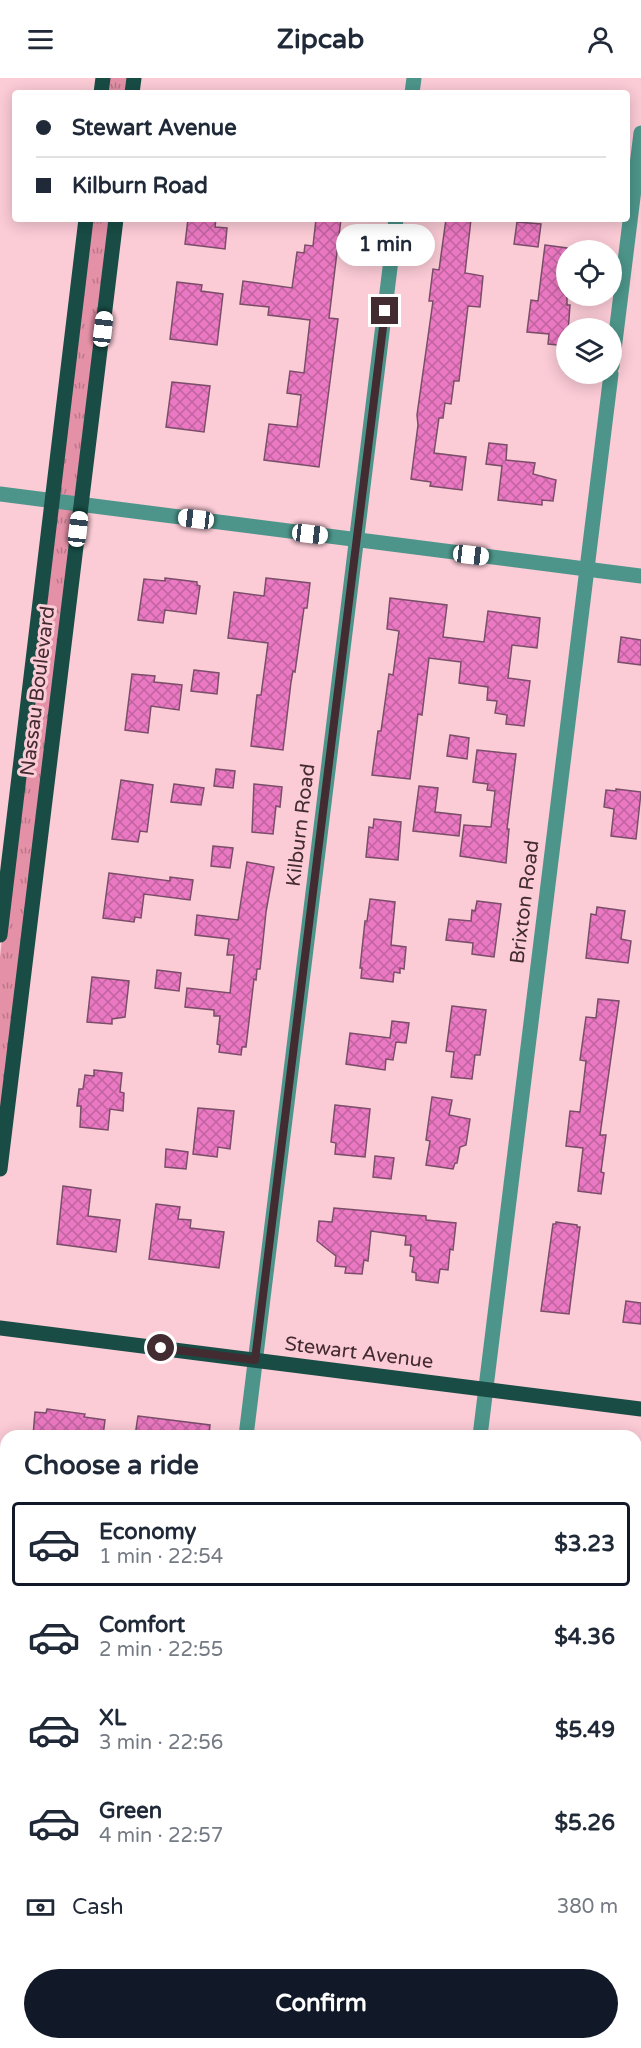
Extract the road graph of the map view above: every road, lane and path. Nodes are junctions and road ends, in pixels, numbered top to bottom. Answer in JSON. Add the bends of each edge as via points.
{"nodes":[{"id":1,"x":641,"y":133,"type":"edge"},
{"id":2,"x":630,"y":221,"type":"edge"},
{"id":3,"x":86,"y":222,"type":"edge"},
{"id":4,"x":116,"y":222,"type":"edge"},
{"id":5,"x":396,"y":222,"type":"edge"},
{"id":6,"x":630,"y":222,"type":"edge"},
{"id":7,"x":618,"y":318,"type":"edge"},
{"id":8,"x":610,"y":384,"type":"edge"},
{"id":9,"x":0,"y":494,"type":"edge"},
{"id":10,"x":51,"y":501,"type":"junction"},
{"id":11,"x":81,"y":505,"type":"junction"},
{"id":12,"x":356,"y":540,"type":"junction"},
{"id":13,"x":587,"y":569,"type":"junction"},
{"id":14,"x":641,"y":576,"type":"edge"},
{"id":15,"x":0,"y":935,"type":"edge"},
{"id":16,"x":0,"y":1169,"type":"edge"},
{"id":17,"x":0,"y":1328,"type":"edge"},
{"id":18,"x":255,"y":1360,"type":"junction"},
{"id":19,"x":485,"y":1390,"type":"junction"},
{"id":20,"x":641,"y":1410,"type":"edge"},
{"id":21,"x":247,"y":1430,"type":"edge"},
{"id":22,"x":481,"y":1430,"type":"edge"}],
"edges":[{"from":1,"to":2,"type":"street"},
{"from":3,"to":10,"type":"main road","name":"Nassau Boulevard"},
{"from":4,"to":11,"type":"main road","name":"Nassau Boulevard"},
{"from":5,"to":12,"type":"street","name":"Kilburn Road"},
{"from":6,"to":7,"type":"street"},
{"from":8,"to":13,"type":"street","name":"Brixton Road"},
{"from":9,"to":10,"type":"street"},
{"from":10,"to":11,"type":"street"},
{"from":10,"to":15,"type":"main road","name":"Nassau Boulevard"},
{"from":11,"to":12,"type":"street"},
{"from":11,"to":16,"type":"main road","name":"Nassau Boulevard"},
{"from":12,"to":13,"type":"street"},
{"from":12,"to":18,"type":"street","name":"Kilburn Road"},
{"from":13,"to":14,"type":"street"},
{"from":13,"to":19,"type":"street","name":"Brixton Road"},
{"from":17,"to":18,"type":"main road","name":"Stewart Avenue"},
{"from":18,"to":19,"type":"main road","name":"Stewart Avenue"},
{"from":18,"to":21,"type":"street","name":"Kilburn Road"},
{"from":19,"to":20,"type":"main road","name":"Stewart Avenue"},
{"from":19,"to":22,"type":"street","name":"Brixton Road"}]}
